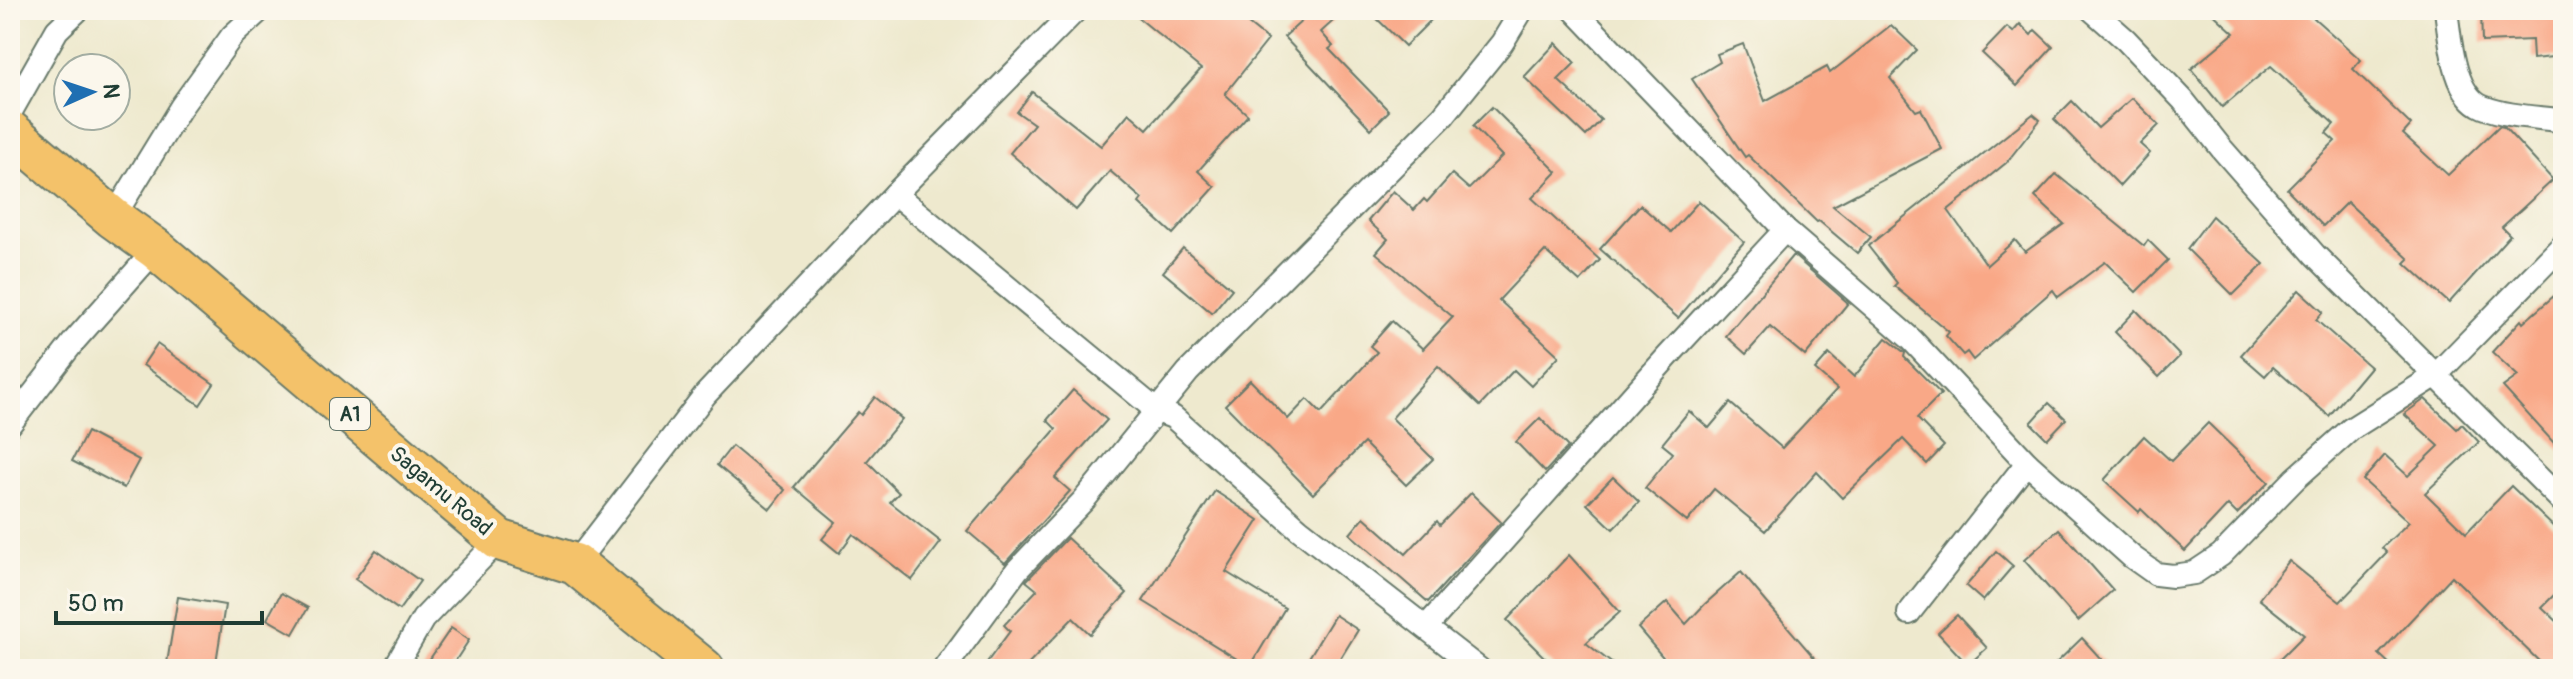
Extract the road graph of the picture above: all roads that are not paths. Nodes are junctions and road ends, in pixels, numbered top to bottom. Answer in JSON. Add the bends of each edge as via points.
{"nodes":[{"id":1,"x":78,"y":10,"type":"edge"},
{"id":2,"x":260,"y":10,"type":"edge"},
{"id":3,"x":1076,"y":10,"type":"edge"},
{"id":4,"x":1522,"y":10,"type":"edge"},
{"id":5,"x":1574,"y":10,"type":"edge"},
{"id":6,"x":2092,"y":10,"type":"edge"},
{"id":7,"x":2446,"y":10,"type":"edge"},
{"id":8,"x":10,"y":113,"type":"edge"},
{"id":9,"x":2563,"y":125,"type":"edge"},
{"id":10,"x":10,"y":131,"type":"edge"},
{"id":11,"x":895,"y":194,"type":"junction"},
{"id":12,"x":113,"y":218,"type":"junction"},
{"id":13,"x":1785,"y":230,"type":"junction"},
{"id":14,"x":2563,"y":245,"type":"edge"},
{"id":15,"x":156,"y":249,"type":"junction"},
{"id":16,"x":2435,"y":376,"type":"junction"},
{"id":17,"x":1157,"y":411,"type":"junction"},
{"id":18,"x":10,"y":424,"type":"edge"},
{"id":19,"x":2027,"y":463,"type":"junction"},
{"id":20,"x":2563,"y":502,"type":"edge"},
{"id":21,"x":499,"y":540,"type":"junction"},
{"id":22,"x":575,"y":564,"type":"junction"},
{"id":23,"x":1909,"y":613,"type":"dead end"},
{"id":24,"x":1426,"y":627,"type":"junction"},
{"id":25,"x":394,"y":669,"type":"edge"},
{"id":26,"x":704,"y":669,"type":"edge"},
{"id":27,"x":944,"y":669,"type":"edge"},
{"id":28,"x":1479,"y":669,"type":"edge"}],
"edges":[{"from":1,"to":8,"type":"street","via":[[57,30]]},
{"from":2,"to":12,"type":"street","via":[[232,36],[181,107]]},
{"from":3,"to":11,"type":"street"},
{"from":4,"to":17,"type":"street","via":[[1443,116],[1188,372]]},
{"from":5,"to":13,"type":"street"},
{"from":6,"to":16,"type":"street","via":[[2183,100],[2315,255]]},
{"from":7,"to":9,"type":"street","via":[[2454,66],[2479,106]]},
{"from":10,"to":12,"type":"highway","name":"Sagamu Road","number":"A1"},
{"from":11,"to":17,"type":"street"},
{"from":11,"to":22,"type":"street","via":[[705,395]]},
{"from":12,"to":15,"type":"highway","name":"Sagamu Road","number":"A1"},
{"from":13,"to":19,"type":"street","via":[[1912,340]]},
{"from":13,"to":24,"type":"street"},
{"from":14,"to":16,"type":"street"},
{"from":15,"to":18,"type":"street"},
{"from":15,"to":21,"type":"highway","name":"Sagamu Road","number":"A1"},
{"from":16,"to":19,"type":"street","via":[[2351,429],[2221,555],[2194,573],[2156,574]]},
{"from":16,"to":20,"type":"street"},
{"from":17,"to":24,"type":"street","via":[[1173,417],[1299,529]]},
{"from":17,"to":27,"type":"street","via":[[1084,500],[1017,570]]},
{"from":19,"to":23,"type":"street"},
{"from":21,"to":22,"type":"highway","name":"Sagamu Road","number":"A1"},
{"from":21,"to":25,"type":"street","via":[[423,619]]},
{"from":22,"to":26,"type":"highway","name":"Sagamu Road","number":"A1"},
{"from":24,"to":28,"type":"street"}]}
